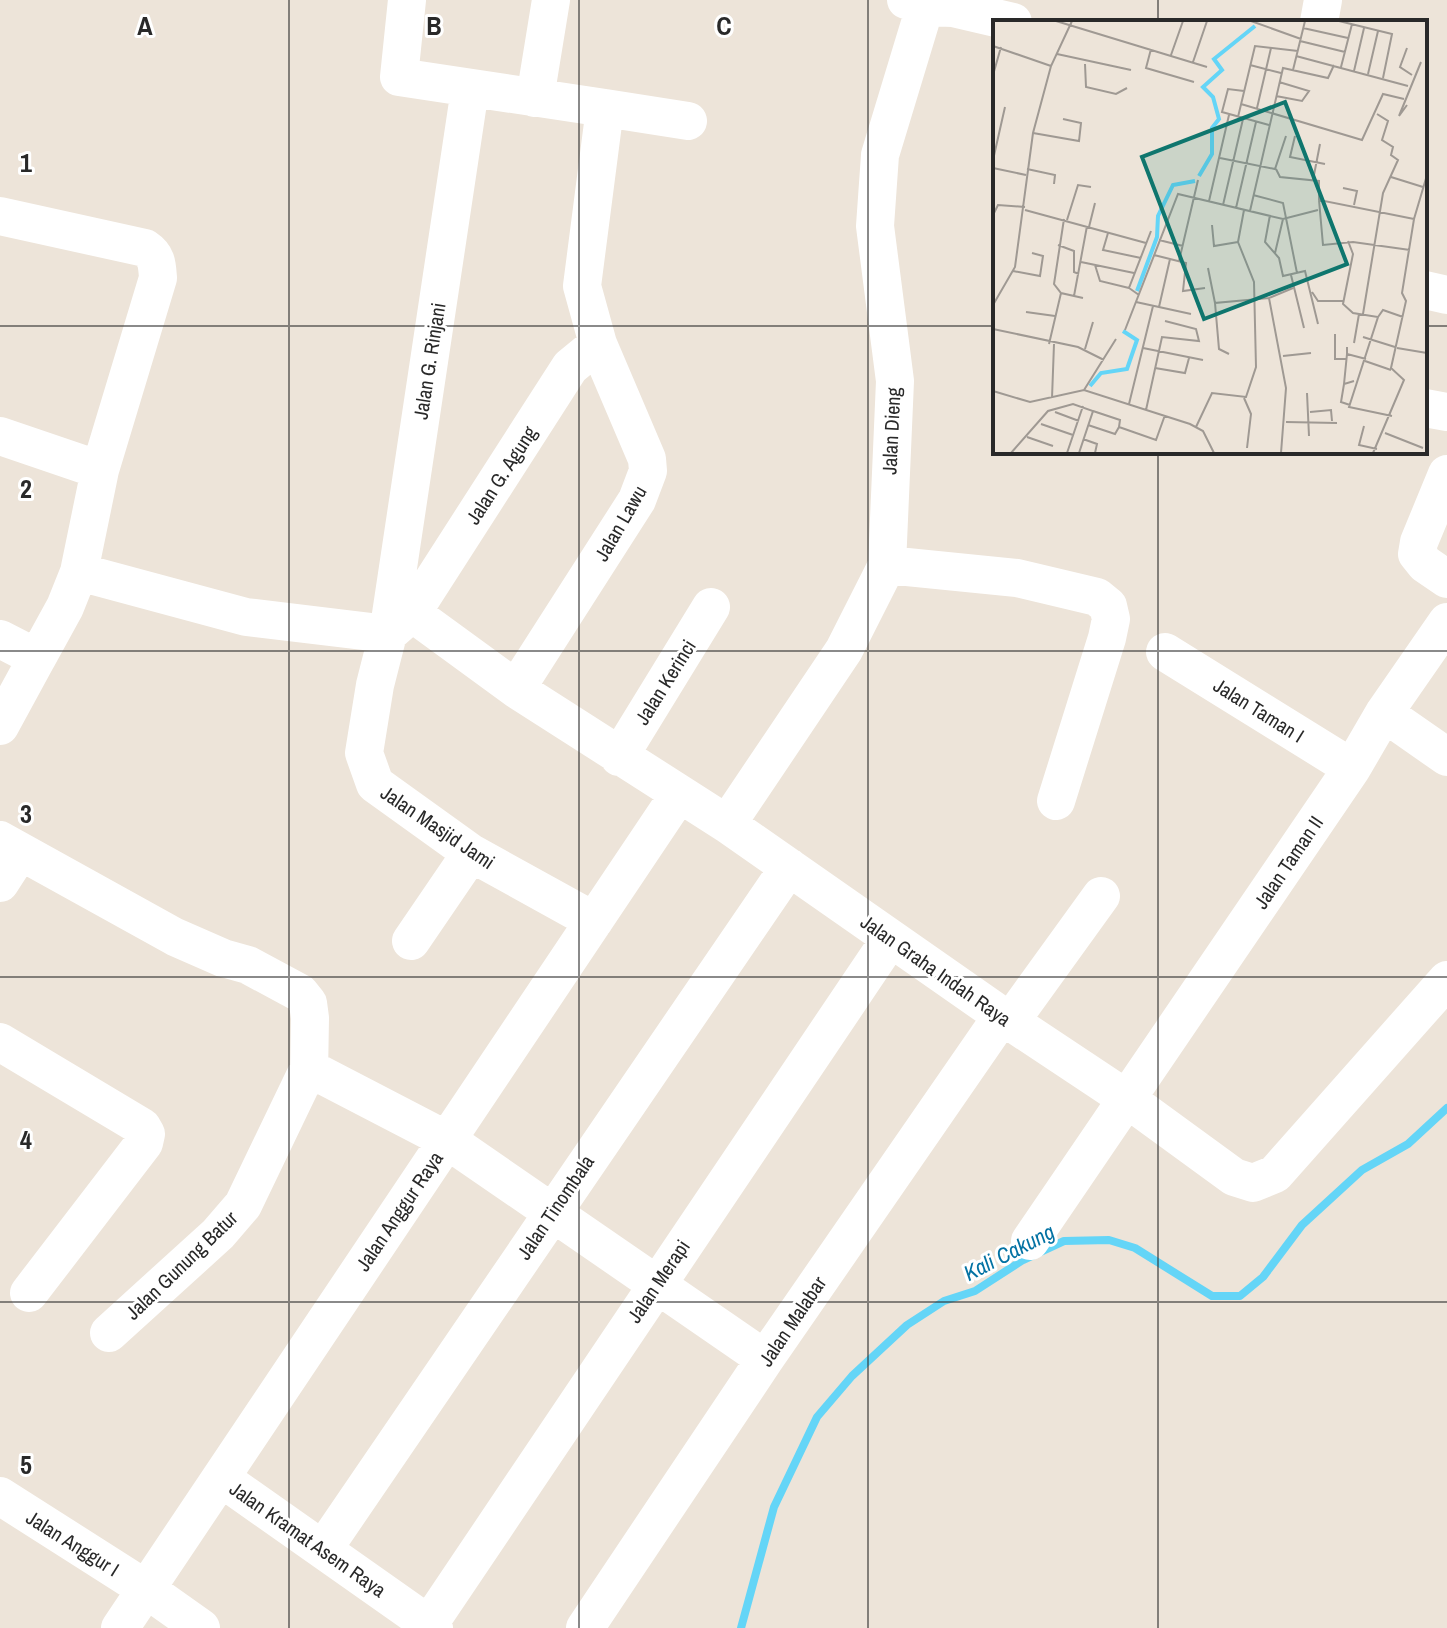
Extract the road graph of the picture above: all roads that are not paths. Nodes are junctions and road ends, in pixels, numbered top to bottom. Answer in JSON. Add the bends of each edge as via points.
{"nodes":[{"id":1,"x":407,"y":0,"type":"edge"},
{"id":2,"x":551,"y":0,"type":"edge"},
{"id":3,"x":1323,"y":0,"type":"edge"},
{"id":4,"x":919,"y":2,"type":"edge"},
{"id":5,"x":1004,"y":20,"type":"edge"},
{"id":6,"x":1319,"y":20,"type":"edge"},
{"id":7,"x":470,"y":89,"type":"junction"},
{"id":8,"x":535,"y":98,"type":"junction"},
{"id":9,"x":605,"y":108,"type":"junction"},
{"id":10,"x":688,"y":121,"type":"dead end"},
{"id":11,"x":0,"y":216,"type":"edge"},
{"id":12,"x":1427,"y":290,"type":"edge"},
{"id":13,"x":1447,"y":295,"type":"edge"},
{"id":14,"x":598,"y":344,"type":"junction"},
{"id":15,"x":1427,"y":408,"type":"edge"},
{"id":16,"x":1447,"y":412,"type":"edge"},
{"id":17,"x":0,"y":436,"type":"edge"},
{"id":18,"x":100,"y":470,"type":"junction"},
{"id":19,"x":1447,"y":474,"type":"edge"},
{"id":20,"x":887,"y":565,"type":"junction"},
{"id":21,"x":79,"y":572,"type":"junction"},
{"id":22,"x":1447,"y":579,"type":"edge"},
{"id":23,"x":711,"y":607,"type":"dead end"},
{"id":24,"x":1447,"y":622,"type":"edge"},
{"id":25,"x":400,"y":623,"type":"junction"},
{"id":26,"x":0,"y":639,"type":"edge"},
{"id":27,"x":1165,"y":652,"type":"dead end"},
{"id":28,"x":37,"y":658,"type":"junction"},
{"id":29,"x":516,"y":689,"type":"junction"},
{"id":30,"x":1384,"y":713,"type":"junction"},
{"id":31,"x":0,"y":726,"type":"edge"},
{"id":32,"x":619,"y":757,"type":"junction"},
{"id":33,"x":1447,"y":757,"type":"edge"},
{"id":34,"x":1352,"y":768,"type":"junction"},
{"id":35,"x":679,"y":794,"type":"junction"},
{"id":36,"x":1056,"y":801,"type":"dead end"},
{"id":37,"x":727,"y":824,"type":"junction"},
{"id":38,"x":471,"y":853,"type":"junction"},
{"id":39,"x":7,"y":858,"type":"edge"},
{"id":40,"x":789,"y":867,"type":"junction"},
{"id":41,"x":1101,"y":896,"type":"dead end"},
{"id":42,"x":594,"y":921,"type":"junction"},
{"id":43,"x":890,"y":939,"type":"junction"},
{"id":44,"x":411,"y":941,"type":"dead end"},
{"id":45,"x":1447,"y":980,"type":"edge"},
{"id":46,"x":1006,"y":1019,"type":"junction"},
{"id":47,"x":0,"y":1042,"type":"edge"},
{"id":48,"x":309,"y":1075,"type":"junction"},
{"id":49,"x":1127,"y":1099,"type":"junction"},
{"id":50,"x":447,"y":1140,"type":"junction"},
{"id":51,"x":553,"y":1210,"type":"junction"},
{"id":52,"x":1030,"y":1241,"type":"dead end"},
{"id":53,"x":656,"y":1283,"type":"junction"},
{"id":54,"x":29,"y":1293,"type":"dead end"},
{"id":55,"x":109,"y":1333,"type":"dead end"},
{"id":56,"x":765,"y":1359,"type":"junction"},
{"id":57,"x":221,"y":1478,"type":"junction"},
{"id":58,"x":0,"y":1496,"type":"edge"},
{"id":59,"x":324,"y":1548,"type":"junction"},
{"id":60,"x":146,"y":1589,"type":"junction"},
{"id":61,"x":431,"y":1626,"type":"edge"},
{"id":62,"x":120,"y":1628,"type":"edge"},
{"id":63,"x":201,"y":1628,"type":"edge"},
{"id":64,"x":585,"y":1628,"type":"edge"}],
"edges":[{"from":1,"to":7,"type":"street","via":[[399,77]]},
{"from":2,"to":8,"type":"street"},
{"from":3,"to":6,"type":"street"},
{"from":4,"to":5,"type":"street"},
{"from":4,"to":20,"type":"street","name":"Jalan Dieng","via":[[880,155],[875,226],[895,381]]},
{"from":7,"to":8,"type":"street"},
{"from":7,"to":25,"type":"street","name":"Jalan G. Rinjani"},
{"from":8,"to":9,"type":"street"},
{"from":9,"to":10,"type":"street"},
{"from":9,"to":14,"type":"street","via":[[582,286]]},
{"from":11,"to":18,"type":"street","via":[[154,253],[158,278]]},
{"from":12,"to":13,"type":"street"},
{"from":14,"to":25,"type":"street","name":"Jalan G. Agung","via":[[570,367]]},
{"from":14,"to":29,"type":"street","name":"Jalan Lawu","via":[[648,471],[637,500]]},
{"from":15,"to":16,"type":"street"},
{"from":17,"to":18,"type":"street"},
{"from":18,"to":21,"type":"street"},
{"from":19,"to":22,"type":"street","via":[[1417,554]]},
{"from":20,"to":36,"type":"street","via":[[1017,578],[1097,597],[1108,606],[1107,638]]},
{"from":20,"to":37,"type":"street","name":"Jalan Dieng","via":[[844,650]]},
{"from":21,"to":25,"type":"street","via":[[246,617]]},
{"from":21,"to":28,"type":"street"},
{"from":23,"to":32,"type":"street","name":"Jalan Kerinci"},
{"from":24,"to":30,"type":"street","name":"Jalan Taman II"},
{"from":25,"to":29,"type":"street","name":"Jalan Graha Indah Raya"},
{"from":25,"to":38,"type":"street","name":"Jalan Masjid Jami","via":[[375,685],[364,753],[375,784]]},
{"from":26,"to":28,"type":"street"},
{"from":27,"to":34,"type":"street","name":"Jalan Taman I"},
{"from":28,"to":31,"type":"street"},
{"from":29,"to":32,"type":"street","name":"Jalan Graha Indah Raya"},
{"from":30,"to":33,"type":"street"},
{"from":30,"to":34,"type":"street","name":"Jalan Taman II"},
{"from":32,"to":35,"type":"street","name":"Jalan Graha Indah Raya"},
{"from":34,"to":49,"type":"street","name":"Jalan Taman II"},
{"from":35,"to":37,"type":"street","name":"Jalan Graha Indah Raya"},
{"from":35,"to":42,"type":"street","name":"Jalan Anggur Raya"},
{"from":37,"to":40,"type":"street","name":"Jalan Graha Indah Raya"},
{"from":38,"to":42,"type":"street","name":"Jalan Masjid Jami"},
{"from":38,"to":44,"type":"street"},
{"from":39,"to":48,"type":"street","via":[[300,993],[310,1018]]},
{"from":40,"to":43,"type":"street","name":"Jalan Graha Indah Raya"},
{"from":40,"to":51,"type":"street","name":"Jalan Tinombala"},
{"from":41,"to":46,"type":"street","name":"Jalan Malabar"},
{"from":42,"to":50,"type":"street","name":"Jalan Anggur Raya"},
{"from":43,"to":46,"type":"street","name":"Jalan Graha Indah Raya"},
{"from":43,"to":53,"type":"street","name":"Jalan Merapi"},
{"from":45,"to":49,"type":"street","name":"Jalan Graha Indah Raya","via":[[1275,1174],[1253,1183],[1234,1177]]},
{"from":46,"to":49,"type":"street","name":"Jalan Graha Indah Raya"},
{"from":46,"to":56,"type":"street","name":"Jalan Malabar"},
{"from":47,"to":54,"type":"street","via":[[146,1134]]},
{"from":48,"to":50,"type":"street","via":[[318,1073]]},
{"from":48,"to":55,"type":"street","name":"Jalan Gunung Batur","via":[[243,1205]]},
{"from":49,"to":52,"type":"street","name":"Jalan Taman II"},
{"from":50,"to":51,"type":"street"},
{"from":50,"to":57,"type":"street","name":"Jalan Anggur Raya"},
{"from":51,"to":53,"type":"street"},
{"from":51,"to":59,"type":"street","name":"Jalan Tinombala"},
{"from":53,"to":56,"type":"street"},
{"from":53,"to":61,"type":"street","name":"Jalan Merapi"},
{"from":56,"to":64,"type":"street","name":"Jalan Malabar"},
{"from":57,"to":59,"type":"street","name":"Jalan Kramat Asem Raya"},
{"from":57,"to":60,"type":"street","name":"Jalan Anggur Raya"},
{"from":58,"to":60,"type":"street","name":"Jalan Anggur I"},
{"from":59,"to":61,"type":"street","name":"Jalan Kramat Asem Raya"},
{"from":60,"to":62,"type":"street","name":"Jalan Anggur Raya"},
{"from":60,"to":63,"type":"street","name":"Jalan Anggur I"}]}
